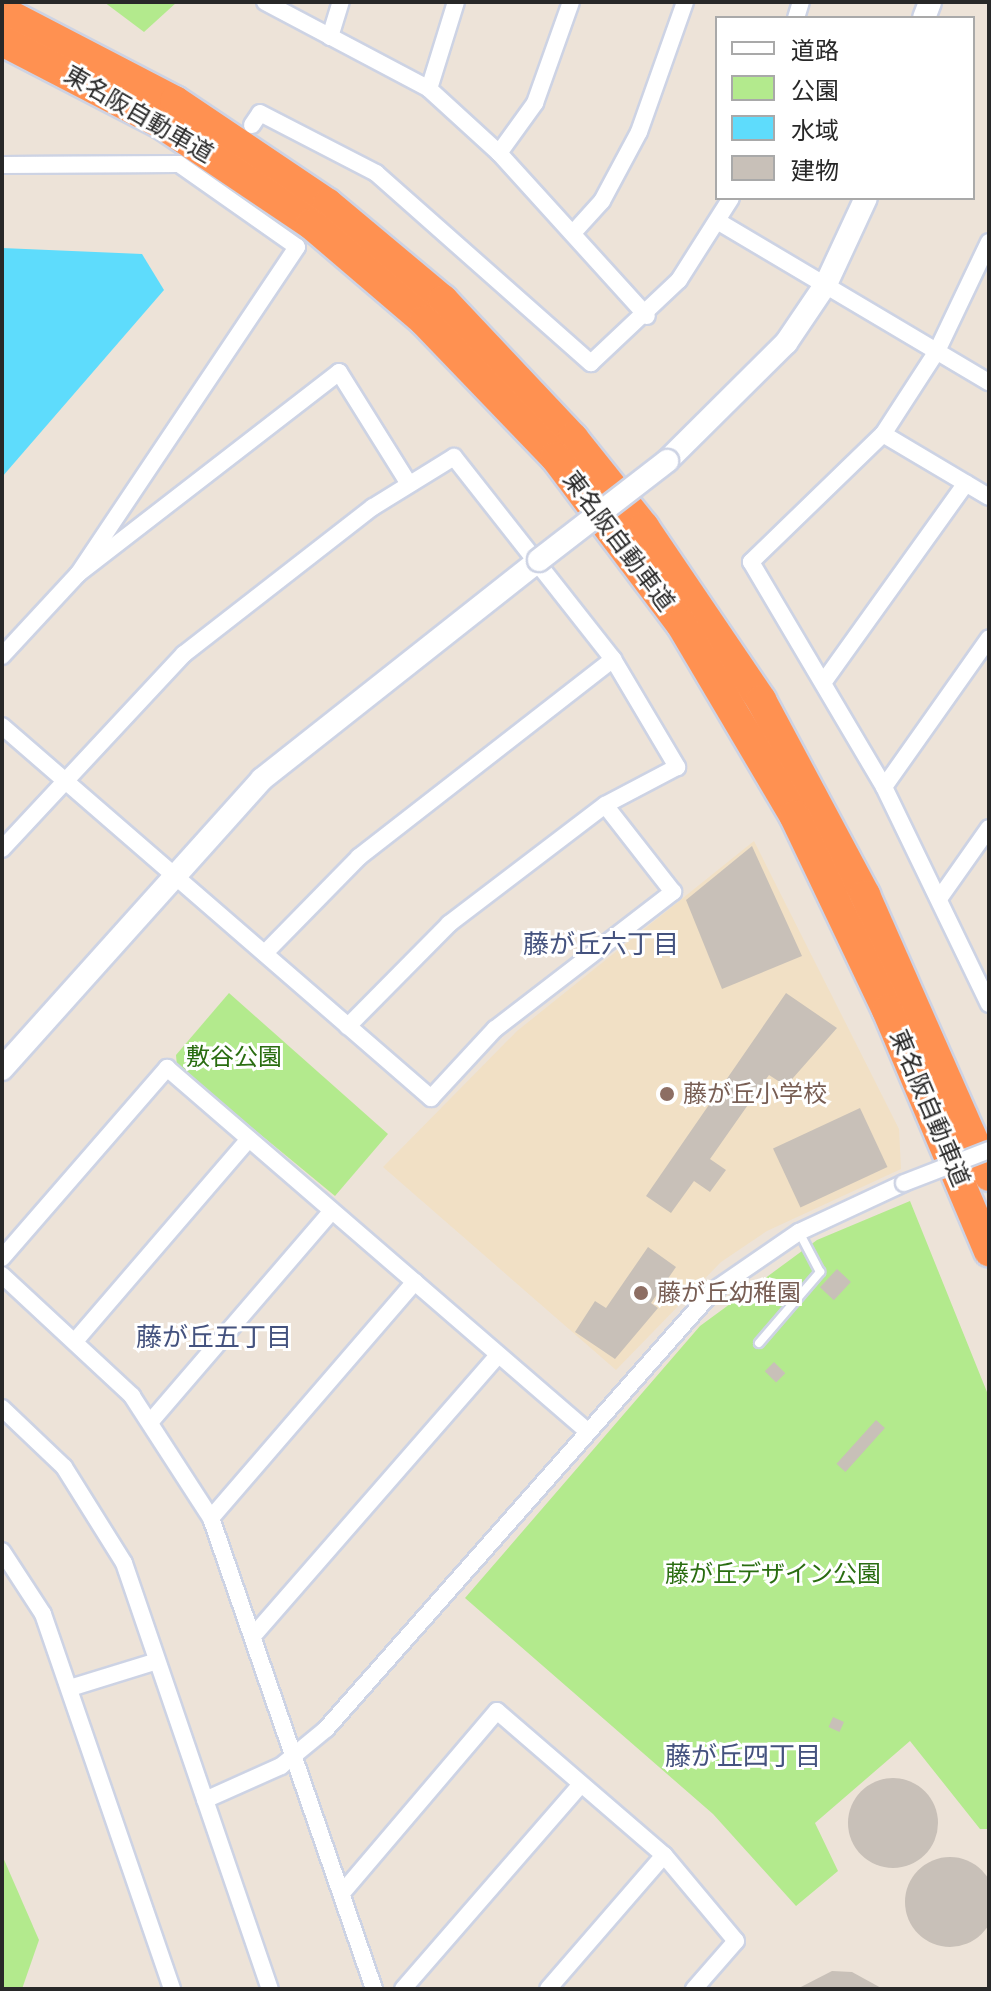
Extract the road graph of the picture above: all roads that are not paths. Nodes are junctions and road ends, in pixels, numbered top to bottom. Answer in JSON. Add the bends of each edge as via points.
{"nodes":[{"id":1,"x":265,"y":2,"type":"edge"},
{"id":2,"x":341,"y":2,"type":"edge"},
{"id":3,"x":456,"y":2,"type":"edge"},
{"id":4,"x":571,"y":2,"type":"edge"},
{"id":5,"x":685,"y":2,"type":"edge"},
{"id":6,"x":2,"y":11,"type":"edge"},
{"id":7,"x":330,"y":37,"type":"junction"},
{"id":8,"x":2,"y":41,"type":"edge"},
{"id":9,"x":429,"y":89,"type":"junction"},
{"id":10,"x":252,"y":125,"type":"dead end"},
{"id":11,"x":499,"y":153,"type":"junction"},
{"id":12,"x":2,"y":165,"type":"edge"},
{"id":13,"x":730,"y":200,"type":"edge"},
{"id":14,"x":865,"y":200,"type":"edge"},
{"id":15,"x":719,"y":222,"type":"junction"},
{"id":16,"x":573,"y":233,"type":"junction"},
{"id":17,"x":989,"y":242,"type":"edge"},
{"id":18,"x":826,"y":284,"type":"junction"},
{"id":19,"x":647,"y":316,"type":"junction"},
{"id":20,"x":937,"y":351,"type":"junction"},
{"id":21,"x":989,"y":382,"type":"edge"},
{"id":22,"x":883,"y":434,"type":"junction"},
{"id":23,"x":966,"y":483,"type":"junction"},
{"id":24,"x":409,"y":484,"type":"junction"},
{"id":25,"x":989,"y":497,"type":"edge"},
{"id":26,"x":539,"y":560,"type":"junction"},
{"id":27,"x":78,"y":574,"type":"junction"},
{"id":28,"x":989,"y":638,"type":"edge"},
{"id":29,"x":2,"y":656,"type":"edge"},
{"id":30,"x":613,"y":659,"type":"junction"},
{"id":31,"x":825,"y":680,"type":"junction"},
{"id":32,"x":2,"y":726,"type":"edge"},
{"id":33,"x":63,"y":778,"type":"junction"},
{"id":34,"x":884,"y":787,"type":"junction"},
{"id":35,"x":605,"y":805,"type":"junction"},
{"id":36,"x":989,"y":828,"type":"edge"},
{"id":37,"x":2,"y":849,"type":"edge"},
{"id":38,"x":172,"y":874,"type":"junction"},
{"id":39,"x":941,"y":896,"type":"junction"},
{"id":40,"x":265,"y":953,"type":"junction"},
{"id":41,"x":989,"y":1004,"type":"edge"},
{"id":42,"x":348,"y":1026,"type":"junction"},
{"id":43,"x":2,"y":1069,"type":"edge"},
{"id":44,"x":249,"y":1139,"type":"junction"},
{"id":45,"x":989,"y":1150,"type":"edge"},
{"id":46,"x":989,"y":1176,"type":"edge"},
{"id":47,"x":332,"y":1211,"type":"junction"},
{"id":48,"x":799,"y":1232,"type":"junction"},
{"id":49,"x":989,"y":1251,"type":"edge"},
{"id":50,"x":2,"y":1258,"type":"edge"},
{"id":51,"x":2,"y":1275,"type":"edge"},
{"id":52,"x":415,"y":1282,"type":"junction"},
{"id":53,"x":76,"y":1340,"type":"junction"},
{"id":54,"x":759,"y":1343,"type":"dead end"},
{"id":55,"x":498,"y":1355,"type":"junction"},
{"id":56,"x":2,"y":1408,"type":"edge"},
{"id":57,"x":152,"y":1420,"type":"junction"},
{"id":58,"x":585,"y":1429,"type":"junction"},
{"id":59,"x":211,"y":1518,"type":"junction"},
{"id":60,"x":2,"y":1551,"type":"edge"},
{"id":61,"x":253,"y":1636,"type":"junction"},
{"id":62,"x":157,"y":1661,"type":"junction"},
{"id":63,"x":70,"y":1688,"type":"junction"},
{"id":64,"x":295,"y":1756,"type":"junction"},
{"id":65,"x":581,"y":1784,"type":"junction"},
{"id":66,"x":205,"y":1800,"type":"junction"},
{"id":67,"x":664,"y":1855,"type":"junction"},
{"id":68,"x":342,"y":1893,"type":"junction"},
{"id":69,"x":263,"y":1987,"type":"edge"},
{"id":70,"x":172,"y":1989,"type":"edge"},
{"id":71,"x":374,"y":1989,"type":"edge"},
{"id":72,"x":403,"y":1989,"type":"edge"},
{"id":73,"x":548,"y":1989,"type":"edge"},
{"id":74,"x":694,"y":1989,"type":"edge"}],
"edges":[{"from":1,"to":7,"type":"street"},
{"from":2,"to":7,"type":"street"},
{"from":3,"to":9,"type":"street"},
{"from":4,"to":11,"type":"street","via":[[535,103]]},
{"from":5,"to":16,"type":"street","via":[[639,132],[602,201]]},
{"from":6,"to":46,"type":"highway","name":"東名阪自動車道","via":[[175,101],[328,204],[443,300],[573,438],[644,527],[761,700],[865,895]]},
{"from":7,"to":9,"type":"street"},
{"from":8,"to":49,"type":"highway","name":"東名阪自動車道","via":[[162,124],[311,224],[424,321],[555,457],[681,624],[794,815],[887,1010]]},
{"from":9,"to":11,"type":"street"},
{"from":10,"to":19,"type":"street","via":[[260,113],[376,173],[591,363]]},
{"from":11,"to":16,"type":"street"},
{"from":12,"to":27,"type":"street","via":[[179,164],[216,184],[297,247]]},
{"from":13,"to":15,"type":"street"},
{"from":14,"to":18,"type":"street"},
{"from":15,"to":18,"type":"street"},
{"from":15,"to":19,"type":"street"},
{"from":16,"to":19,"type":"street"},
{"from":17,"to":20,"type":"street"},
{"from":18,"to":20,"type":"street"},
{"from":18,"to":26,"type":"street","bridge":true,"via":[[748,387],[667,461]]},
{"from":20,"to":21,"type":"street"},
{"from":20,"to":22,"type":"street"},
{"from":22,"to":23,"type":"street"},
{"from":22,"to":31,"type":"street","via":[[751,562]]},
{"from":23,"to":25,"type":"street"},
{"from":23,"to":31,"type":"street"},
{"from":24,"to":26,"type":"street","via":[[454,457]]},
{"from":24,"to":27,"type":"street","via":[[339,372]]},
{"from":24,"to":33,"type":"street","via":[[184,654]]},
{"from":26,"to":30,"type":"street"},
{"from":26,"to":38,"type":"street","via":[[262,779]]},
{"from":27,"to":29,"type":"street"},
{"from":28,"to":34,"type":"street"},
{"from":30,"to":35,"type":"street","via":[[677,767]]},
{"from":30,"to":40,"type":"street","via":[[359,857]]},
{"from":31,"to":34,"type":"street"},
{"from":32,"to":33,"type":"street"},
{"from":33,"to":37,"type":"street"},
{"from":33,"to":38,"type":"street"},
{"from":34,"to":39,"type":"street"},
{"from":35,"to":42,"type":"street","via":[[449,924]]},
{"from":35,"to":42,"type":"street","via":[[673,892],[495,1029],[431,1098]]},
{"from":36,"to":39,"type":"street"},
{"from":38,"to":40,"type":"street"},
{"from":38,"to":43,"type":"street"},
{"from":39,"to":41,"type":"street"},
{"from":40,"to":42,"type":"street"},
{"from":44,"to":47,"type":"street"},
{"from":44,"to":50,"type":"street","via":[[167,1068]]},
{"from":44,"to":53,"type":"street"},
{"from":45,"to":48,"type":"street","bridge":true},
{"from":47,"to":52,"type":"street"},
{"from":47,"to":57,"type":"street"},
{"from":48,"to":54,"type":"lane","via":[[820,1272]]},
{"from":48,"to":58,"type":"street","via":[[693,1309]]},
{"from":51,"to":53,"type":"street"},
{"from":52,"to":55,"type":"street"},
{"from":52,"to":59,"type":"street"},
{"from":53,"to":57,"type":"street"},
{"from":55,"to":58,"type":"street"},
{"from":55,"to":61,"type":"street"},
{"from":56,"to":62,"type":"street","via":[[64,1467],[100,1517]]},
{"from":57,"to":59,"type":"street"},
{"from":58,"to":64,"type":"street","via":[[339,1716]]},
{"from":59,"to":61,"type":"street"},
{"from":60,"to":63,"type":"street","via":[[37,1602]]},
{"from":61,"to":64,"type":"street"},
{"from":62,"to":63,"type":"street"},
{"from":62,"to":66,"type":"street"},
{"from":63,"to":70,"type":"street"},
{"from":64,"to":66,"type":"street"},
{"from":64,"to":68,"type":"street"},
{"from":65,"to":67,"type":"street"},
{"from":65,"to":68,"type":"street","via":[[497,1711]]},
{"from":65,"to":72,"type":"street"},
{"from":66,"to":69,"type":"street"},
{"from":67,"to":73,"type":"street"},
{"from":67,"to":74,"type":"street","via":[[736,1941]]},
{"from":68,"to":71,"type":"street"}]}
